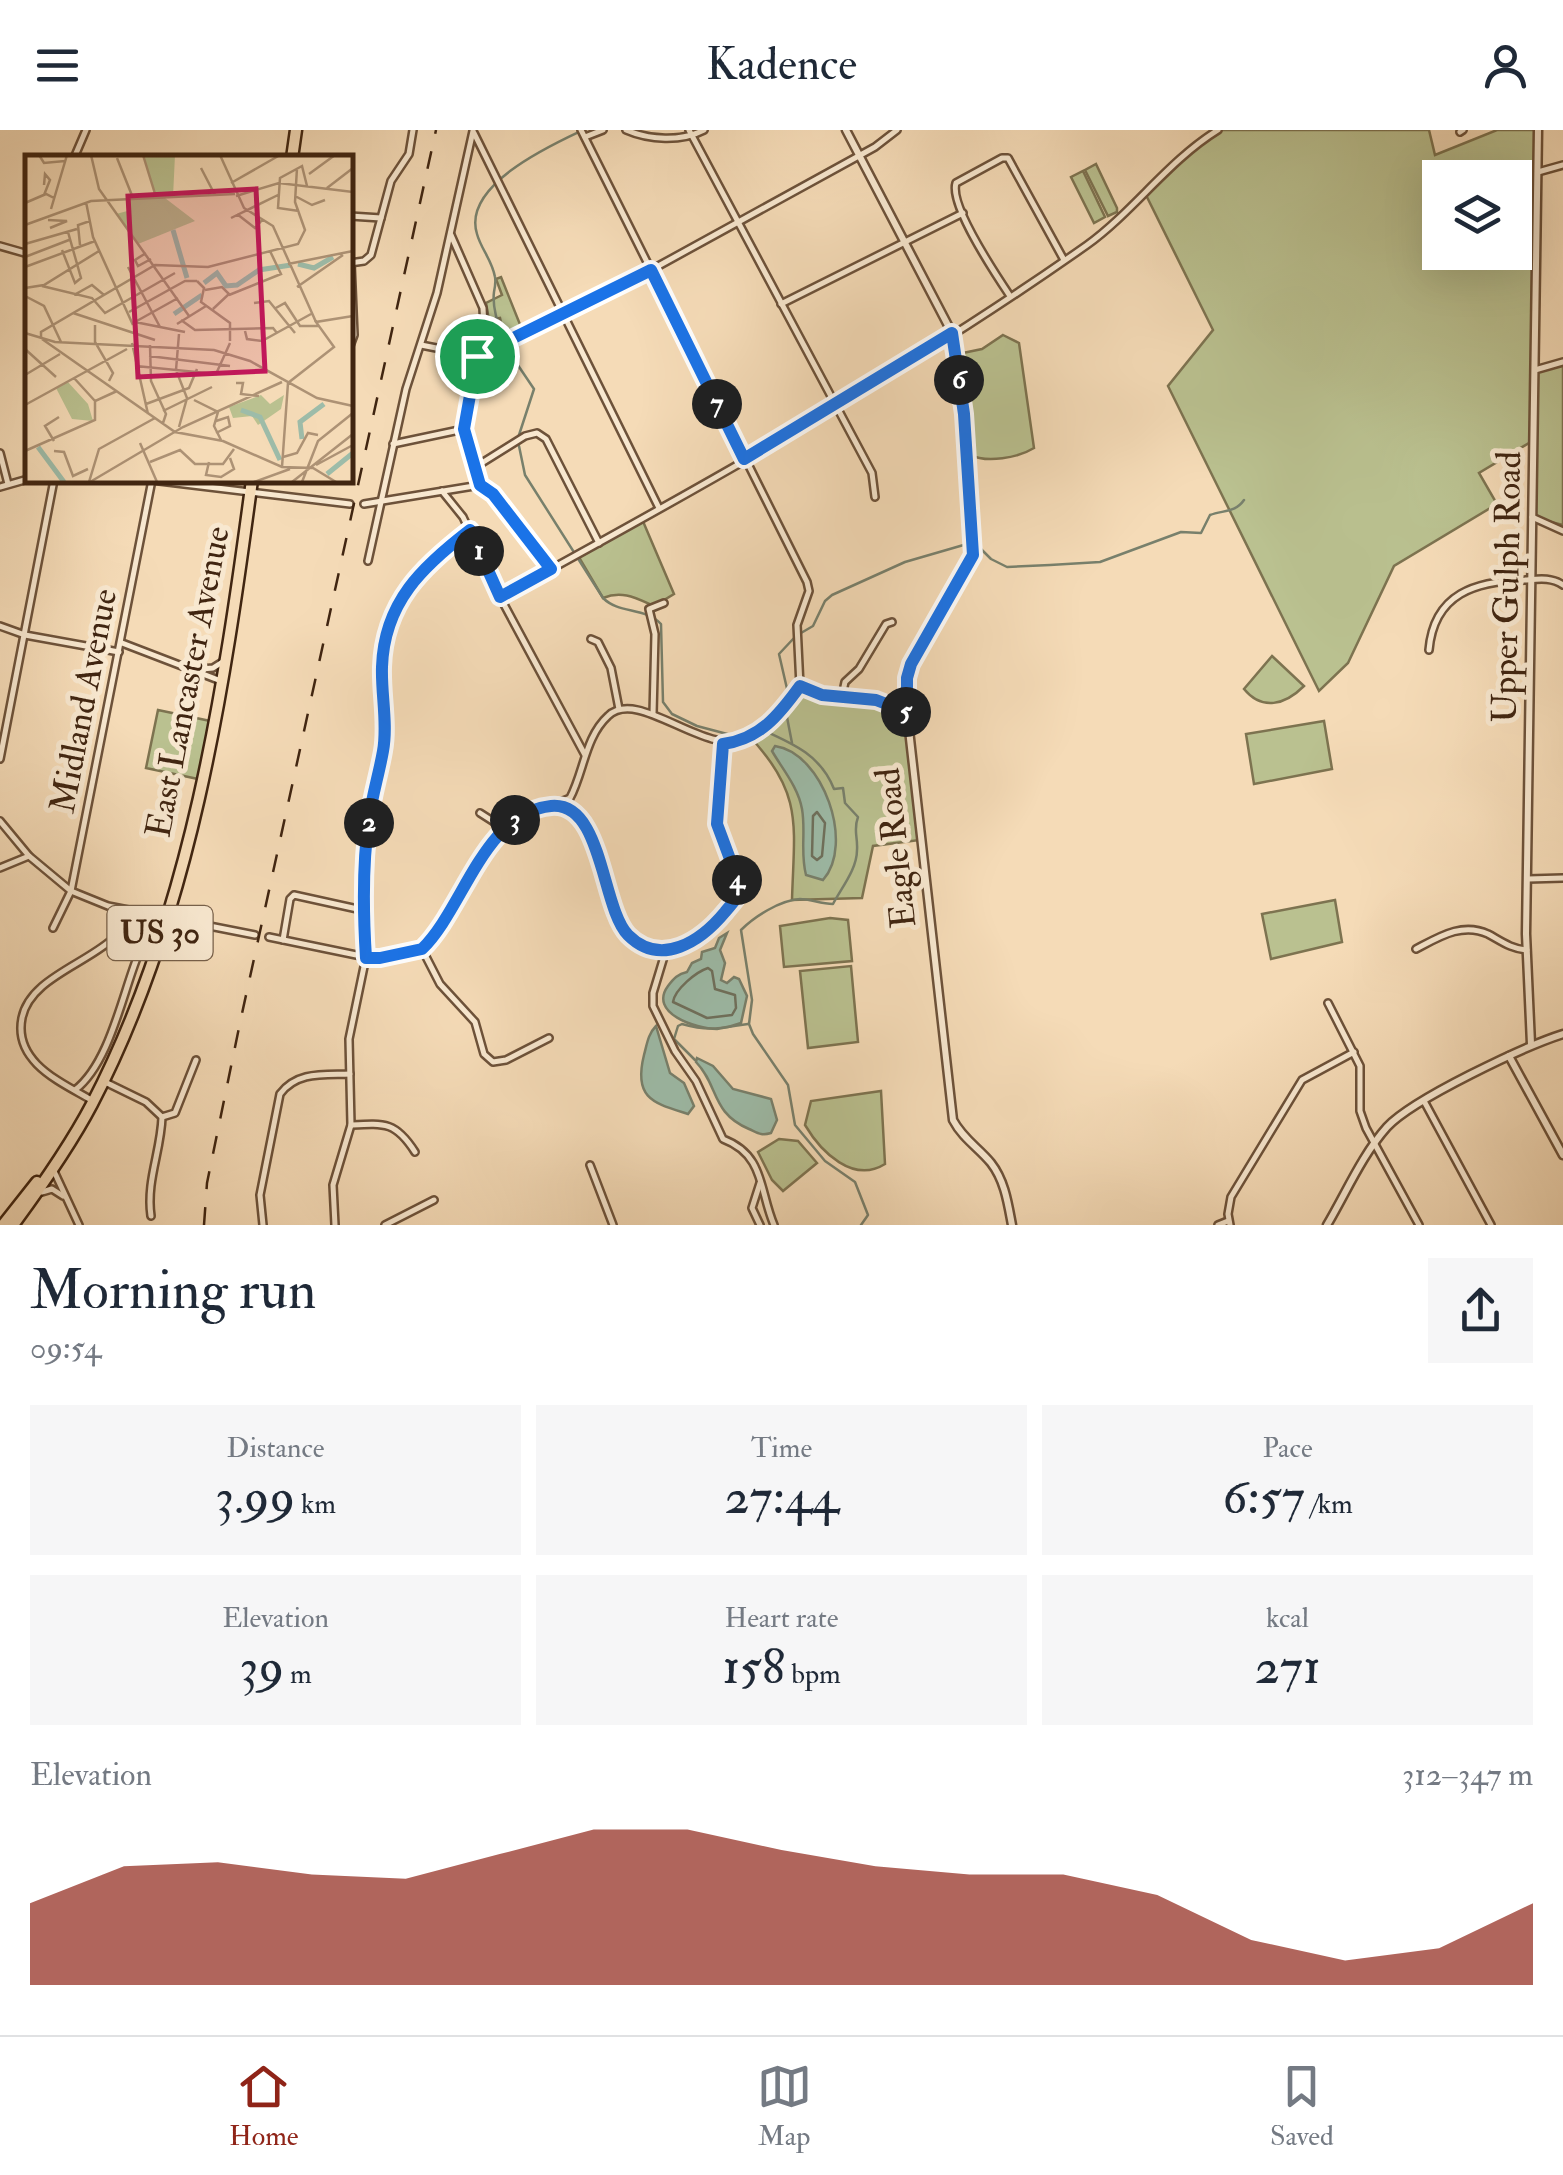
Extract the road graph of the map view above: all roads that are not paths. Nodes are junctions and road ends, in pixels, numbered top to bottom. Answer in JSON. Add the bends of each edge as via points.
{"nodes":[{"id":1,"x":86,"y":130,"type":"edge"},
{"id":2,"x":296,"y":130,"type":"edge"},
{"id":3,"x":413,"y":130,"type":"edge"},
{"id":4,"x":473,"y":130,"type":"edge"},
{"id":5,"x":603,"y":130,"type":"edge"},
{"id":6,"x":626,"y":130,"type":"edge"},
{"id":7,"x":704,"y":130,"type":"edge"},
{"id":8,"x":846,"y":130,"type":"edge"},
{"id":9,"x":897,"y":130,"type":"edge"},
{"id":10,"x":1218,"y":130,"type":"edge"},
{"id":11,"x":1538,"y":130,"type":"edge"},
{"id":12,"x":691,"y":133,"type":"edge"},
{"id":13,"x":583,"y":134,"type":"edge"},
{"id":14,"x":75,"y":155,"type":"edge"},
{"id":15,"x":292,"y":155,"type":"edge"},
{"id":16,"x":860,"y":156,"type":"junction"},
{"id":17,"x":1563,"y":165,"type":"edge"},
{"id":18,"x":1538,"y":172,"type":"junction"},
{"id":19,"x":964,"y":213,"type":"junction"},
{"id":20,"x":352,"y":216,"type":"edge"},
{"id":21,"x":382,"y":218,"type":"junction"},
{"id":22,"x":738,"y":223,"type":"junction"},
{"id":23,"x":450,"y":232,"type":"junction"},
{"id":24,"x":905,"y":242,"type":"junction"},
{"id":25,"x":0,"y":246,"type":"edge"},
{"id":26,"x":25,"y":253,"type":"edge"},
{"id":27,"x":1064,"y":260,"type":"junction"},
{"id":28,"x":352,"y":262,"type":"edge"},
{"id":29,"x":651,"y":270,"type":"junction"},
{"id":30,"x":352,"y":287,"type":"edge"},
{"id":31,"x":1010,"y":296,"type":"junction"},
{"id":32,"x":781,"y":304,"type":"junction"},
{"id":33,"x":563,"y":314,"type":"junction"},
{"id":34,"x":952,"y":333,"type":"junction"},
{"id":35,"x":352,"y":341,"type":"edge"},
{"id":36,"x":422,"y":344,"type":"junction"},
{"id":37,"x":477,"y":356,"type":"junction"},
{"id":38,"x":1563,"y":362,"type":"edge"},
{"id":39,"x":1535,"y":370,"type":"junction"},
{"id":40,"x":835,"y":406,"type":"junction"},
{"id":41,"x":464,"y":429,"type":"junction"},
{"id":42,"x":394,"y":444,"type":"junction"},
{"id":43,"x":0,"y":453,"type":"edge"},
{"id":44,"x":744,"y":459,"type":"junction"},
{"id":45,"x":477,"y":466,"type":"junction"},
{"id":46,"x":54,"y":482,"type":"edge"},
{"id":47,"x":151,"y":482,"type":"edge"},
{"id":48,"x":184,"y":482,"type":"edge"},
{"id":49,"x":480,"y":485,"type":"junction"},
{"id":50,"x":4,"y":486,"type":"edge"},
{"id":51,"x":251,"y":486,"type":"edge"},
{"id":52,"x":442,"y":492,"type":"junction"},
{"id":53,"x":875,"y":496,"type":"dead end"},
{"id":54,"x":381,"y":501,"type":"junction"},
{"id":55,"x":350,"y":504,"type":"dead end"},
{"id":56,"x":364,"y":504,"type":"dead end"},
{"id":57,"x":660,"y":508,"type":"junction"},
{"id":58,"x":1532,"y":517,"type":"junction"},
{"id":59,"x":470,"y":530,"type":"junction"},
{"id":60,"x":1563,"y":531,"type":"edge"},
{"id":61,"x":599,"y":542,"type":"junction"},
{"id":62,"x":368,"y":560,"type":"dead end"},
{"id":63,"x":551,"y":569,"type":"junction"},
{"id":64,"x":1531,"y":579,"type":"junction"},
{"id":65,"x":1563,"y":586,"type":"edge"},
{"id":66,"x":500,"y":597,"type":"junction"},
{"id":67,"x":664,"y":603,"type":"dead end"},
{"id":68,"x":892,"y":622,"type":"dead end"},
{"id":69,"x":0,"y":626,"type":"edge"},
{"id":70,"x":25,"y":635,"type":"junction"},
{"id":71,"x":591,"y":639,"type":"dead end"},
{"id":72,"x":122,"y":643,"type":"junction"},
{"id":73,"x":1429,"y":650,"type":"dead end"},
{"id":74,"x":120,"y":653,"type":"junction"},
{"id":75,"x":226,"y":659,"type":"junction"},
{"id":76,"x":194,"y":669,"type":"junction"},
{"id":77,"x":222,"y":682,"type":"junction"},
{"id":78,"x":800,"y":686,"type":"junction"},
{"id":79,"x":842,"y":697,"type":"junction"},
{"id":80,"x":619,"y":710,"type":"junction"},
{"id":81,"x":907,"y":712,"type":"junction"},
{"id":82,"x":653,"y":715,"type":"junction"},
{"id":83,"x":723,"y":744,"type":"junction"},
{"id":84,"x":585,"y":755,"type":"junction"},
{"id":85,"x":0,"y":759,"type":"edge"},
{"id":86,"x":570,"y":798,"type":"junction"},
{"id":87,"x":554,"y":805,"type":"junction"},
{"id":88,"x":572,"y":810,"type":"junction"},
{"id":89,"x":480,"y":813,"type":"dead end"},
{"id":90,"x":0,"y":821,"type":"edge"},
{"id":91,"x":505,"y":829,"type":"junction"},
{"id":92,"x":30,"y":856,"type":"junction"},
{"id":93,"x":0,"y":868,"type":"edge"},
{"id":94,"x":1563,"y":878,"type":"edge"},
{"id":95,"x":1528,"y":879,"type":"junction"},
{"id":96,"x":71,"y":892,"type":"junction"},
{"id":97,"x":363,"y":910,"type":"junction"},
{"id":98,"x":131,"y":912,"type":"junction"},
{"id":99,"x":150,"y":914,"type":"junction"},
{"id":100,"x":166,"y":916,"type":"junction"},
{"id":101,"x":54,"y":928,"type":"dead end"},
{"id":102,"x":255,"y":935,"type":"dead end"},
{"id":103,"x":270,"y":938,"type":"dead end"},
{"id":104,"x":283,"y":940,"type":"junction"},
{"id":105,"x":422,"y":949,"type":"junction"},
{"id":106,"x":1416,"y":949,"type":"dead end"},
{"id":107,"x":666,"y":950,"type":"junction"},
{"id":108,"x":1527,"y":950,"type":"junction"},
{"id":109,"x":366,"y":958,"type":"junction"},
{"id":110,"x":1328,"y":1003,"type":"dead end"},
{"id":111,"x":1563,"y":1034,"type":"edge"},
{"id":112,"x":549,"y":1038,"type":"dead end"},
{"id":113,"x":1532,"y":1044,"type":"junction"},
{"id":114,"x":1354,"y":1052,"type":"junction"},
{"id":115,"x":1510,"y":1056,"type":"junction"},
{"id":116,"x":196,"y":1060,"type":"dead end"},
{"id":117,"x":350,"y":1074,"type":"junction"},
{"id":118,"x":103,"y":1081,"type":"junction"},
{"id":119,"x":74,"y":1090,"type":"junction"},
{"id":120,"x":93,"y":1102,"type":"junction"},
{"id":121,"x":1424,"y":1102,"type":"junction"},
{"id":122,"x":162,"y":1117,"type":"junction"},
{"id":123,"x":352,"y":1126,"type":"junction"},
{"id":124,"x":1374,"y":1144,"type":"junction"},
{"id":125,"x":415,"y":1152,"type":"dead end"},
{"id":126,"x":1563,"y":1155,"type":"edge"},
{"id":127,"x":590,"y":1164,"type":"dead end"},
{"id":128,"x":52,"y":1166,"type":"junction"},
{"id":129,"x":760,"y":1180,"type":"junction"},
{"id":130,"x":34,"y":1196,"type":"junction"},
{"id":131,"x":66,"y":1198,"type":"junction"},
{"id":132,"x":434,"y":1200,"type":"dead end"},
{"id":133,"x":151,"y":1216,"type":"dead end"},
{"id":134,"x":1229,"y":1223,"type":"edge"},
{"id":135,"x":3,"y":1225,"type":"edge"},
{"id":136,"x":12,"y":1225,"type":"edge"},
{"id":137,"x":79,"y":1225,"type":"edge"},
{"id":138,"x":263,"y":1225,"type":"edge"},
{"id":139,"x":334,"y":1225,"type":"edge"},
{"id":140,"x":385,"y":1225,"type":"edge"},
{"id":141,"x":613,"y":1225,"type":"edge"},
{"id":142,"x":760,"y":1225,"type":"edge"},
{"id":143,"x":774,"y":1225,"type":"edge"},
{"id":144,"x":1012,"y":1225,"type":"edge"},
{"id":145,"x":1218,"y":1225,"type":"edge"},
{"id":146,"x":1327,"y":1225,"type":"edge"},
{"id":147,"x":1419,"y":1225,"type":"edge"},
{"id":148,"x":1490,"y":1225,"type":"edge"}],
"edges":[{"from":1,"to":14,"type":"street"},
{"from":2,"to":15,"type":"highway"},
{"from":3,"to":21,"type":"street"},
{"from":4,"to":23,"type":"street"},
{"from":4,"to":33,"type":"street"},
{"from":5,"to":13,"type":"street"},
{"from":6,"to":12,"type":"street","via":[[646,138]]},
{"from":7,"to":12,"type":"street"},
{"from":8,"to":16,"type":"street","name":"Eagle Road"},
{"from":9,"to":16,"type":"street"},
{"from":10,"to":27,"type":"street"},
{"from":11,"to":18,"type":"street","name":"Upper Gulph Road"},
{"from":12,"to":22,"type":"street"},
{"from":13,"to":29,"type":"street"},
{"from":16,"to":22,"type":"street"},
{"from":16,"to":24,"type":"street","name":"Eagle Road"},
{"from":17,"to":18,"type":"street"},
{"from":18,"to":39,"type":"street","name":"Upper Gulph Road"},
{"from":19,"to":24,"type":"street"},
{"from":19,"to":27,"type":"street","via":[[956,183],[1008,158]]},
{"from":19,"to":31,"type":"street"},
{"from":20,"to":21,"type":"street"},
{"from":21,"to":28,"type":"street","via":[[370,257]]},
{"from":22,"to":29,"type":"street"},
{"from":22,"to":32,"type":"street"},
{"from":23,"to":36,"type":"street"},
{"from":23,"to":37,"type":"street","via":[[481,298]]},
{"from":24,"to":32,"type":"street"},
{"from":24,"to":34,"type":"street","name":"Eagle Road"},
{"from":25,"to":26,"type":"street"},
{"from":27,"to":31,"type":"street"},
{"from":29,"to":33,"type":"street"},
{"from":29,"to":44,"type":"street"},
{"from":30,"to":35,"type":"street"},
{"from":31,"to":34,"type":"street"},
{"from":32,"to":40,"type":"street"},
{"from":33,"to":37,"type":"street"},
{"from":33,"to":57,"type":"street"},
{"from":34,"to":40,"type":"street"},
{"from":34,"to":81,"type":"street","name":"Eagle Road","via":[[973,555],[911,664]]},
{"from":36,"to":37,"type":"street"},
{"from":36,"to":42,"type":"street"},
{"from":37,"to":41,"type":"street"},
{"from":38,"to":39,"type":"street"},
{"from":39,"to":58,"type":"street","name":"Upper Gulph Road"},
{"from":40,"to":44,"type":"street"},
{"from":40,"to":53,"type":"street","via":[[872,473]]},
{"from":41,"to":42,"type":"street"},
{"from":41,"to":45,"type":"street"},
{"from":42,"to":54,"type":"street"},
{"from":43,"to":50,"type":"street"},
{"from":44,"to":57,"type":"street"},
{"from":44,"to":78,"type":"street","via":[[807,582],[798,625]]},
{"from":45,"to":49,"type":"street"},
{"from":45,"to":61,"type":"street","via":[[525,436],[546,438]]},
{"from":46,"to":70,"type":"street"},
{"from":47,"to":72,"type":"street","name":"Midland Avenue"},
{"from":48,"to":51,"type":"street"},
{"from":49,"to":52,"type":"street"},
{"from":49,"to":63,"type":"street"},
{"from":51,"to":55,"type":"street"},
{"from":51,"to":75,"type":"highway","name":"East Lancaster Avenue","number":"US 30"},
{"from":52,"to":54,"type":"street"},
{"from":52,"to":59,"type":"street"},
{"from":54,"to":56,"type":"street"},
{"from":54,"to":62,"type":"street"},
{"from":57,"to":61,"type":"street"},
{"from":58,"to":60,"type":"street"},
{"from":58,"to":64,"type":"street","name":"Upper Gulph Road"},
{"from":59,"to":66,"type":"street"},
{"from":59,"to":97,"type":"street","via":[[410,583],[384,644],[384,747],[369,819]]},
{"from":61,"to":63,"type":"street"},
{"from":63,"to":66,"type":"street"},
{"from":64,"to":65,"type":"street"},
{"from":64,"to":73,"type":"street","via":[[1491,581],[1452,600]]},
{"from":64,"to":95,"type":"street","name":"Upper Gulph Road"},
{"from":66,"to":84,"type":"street"},
{"from":67,"to":82,"type":"street","via":[[649,609]]},
{"from":68,"to":79,"type":"street","via":[[845,682]]},
{"from":69,"to":70,"type":"street"},
{"from":70,"to":74,"type":"street"},
{"from":70,"to":85,"type":"street"},
{"from":71,"to":80,"type":"street","via":[[611,668]]},
{"from":72,"to":74,"type":"street","name":"Midland Avenue"},
{"from":72,"to":76,"type":"street"},
{"from":74,"to":96,"type":"street","name":"Midland Avenue"},
{"from":75,"to":76,"type":"street"},
{"from":75,"to":77,"type":"highway","name":"East Lancaster Avenue","number":"US 30"},
{"from":76,"to":77,"type":"street"},
{"from":77,"to":100,"type":"highway","name":"East Lancaster Avenue","number":"US 30"},
{"from":78,"to":79,"type":"street"},
{"from":78,"to":83,"type":"street","via":[[762,730]]},
{"from":79,"to":81,"type":"street"},
{"from":80,"to":82,"type":"street"},
{"from":80,"to":84,"type":"street","via":[[606,717]]},
{"from":81,"to":144,"type":"street","name":"Eagle Road","via":[[953,1120],[992,1164]]},
{"from":82,"to":83,"type":"street"},
{"from":83,"to":107,"type":"street","via":[[717,824],[739,896],[693,942]]},
{"from":84,"to":86,"type":"street"},
{"from":86,"to":87,"type":"street"},
{"from":86,"to":88,"type":"street"},
{"from":87,"to":88,"type":"street"},
{"from":87,"to":91,"type":"street"},
{"from":88,"to":107,"type":"street","via":[[605,872],[622,926],[649,948]]},
{"from":89,"to":91,"type":"street"},
{"from":90,"to":92,"type":"street"},
{"from":91,"to":105,"type":"street"},
{"from":92,"to":93,"type":"street"},
{"from":92,"to":96,"type":"street"},
{"from":94,"to":95,"type":"street"},
{"from":95,"to":108,"type":"street","name":"Upper Gulph Road"},
{"from":96,"to":98,"type":"street"},
{"from":96,"to":101,"type":"street","name":"Midland Avenue"},
{"from":97,"to":104,"type":"street","via":[[294,895]]},
{"from":97,"to":109,"type":"street"},
{"from":98,"to":99,"type":"street"},
{"from":98,"to":119,"type":"street","via":[[123,930],[34,993],[22,1016],[27,1052]]},
{"from":99,"to":100,"type":"street"},
{"from":99,"to":119,"type":"street","via":[[148,938],[111,1032],[88,1078]]},
{"from":100,"to":102,"type":"street"},
{"from":100,"to":118,"type":"highway","name":"East Lancaster Avenue","number":"US 30"},
{"from":103,"to":104,"type":"street"},
{"from":104,"to":109,"type":"street"},
{"from":105,"to":109,"type":"street"},
{"from":105,"to":112,"type":"street","via":[[440,984],[474,1022],[493,1062]]},
{"from":106,"to":108,"type":"street","via":[[1469,929]]},
{"from":107,"to":129,"type":"street","via":[[653,992],[655,1012],[724,1139],[750,1156]]},
{"from":108,"to":113,"type":"street","name":"Upper Gulph Road"},
{"from":109,"to":117,"type":"street","via":[[348,1039]]},
{"from":110,"to":114,"type":"street"},
{"from":111,"to":113,"type":"street"},
{"from":113,"to":115,"type":"street"},
{"from":114,"to":124,"type":"street","via":[[1362,1074],[1360,1111]]},
{"from":114,"to":134,"type":"street","via":[[1302,1080],[1231,1197]]},
{"from":115,"to":121,"type":"street"},
{"from":115,"to":126,"type":"street"},
{"from":116,"to":122,"type":"street","via":[[175,1113]]},
{"from":117,"to":123,"type":"street"},
{"from":117,"to":138,"type":"street","via":[[302,1077],[280,1094],[260,1196]]},
{"from":118,"to":120,"type":"highway","name":"East Lancaster Avenue","number":"US 30"},
{"from":118,"to":122,"type":"street"},
{"from":119,"to":120,"type":"street"},
{"from":120,"to":128,"type":"highway","name":"East Lancaster Avenue","number":"US 30"},
{"from":121,"to":124,"type":"street"},
{"from":121,"to":148,"type":"street"},
{"from":122,"to":133,"type":"street"},
{"from":123,"to":125,"type":"street","via":[[389,1125]]},
{"from":123,"to":139,"type":"street","via":[[332,1185]]},
{"from":124,"to":146,"type":"street"},
{"from":124,"to":147,"type":"street"},
{"from":127,"to":141,"type":"street"},
{"from":128,"to":130,"type":"highway","name":"East Lancaster Avenue","number":"US 30"},
{"from":128,"to":131,"type":"street"},
{"from":128,"to":135,"type":"highway","name":"East Lancaster Avenue","number":"US 30"},
{"from":129,"to":142,"type":"street","via":[[752,1208]]},
{"from":129,"to":143,"type":"street"},
{"from":130,"to":131,"type":"street","via":[[52,1190]]},
{"from":130,"to":136,"type":"highway","name":"East Lancaster Avenue","number":"US 30"},
{"from":131,"to":137,"type":"street"},
{"from":132,"to":140,"type":"street"},
{"from":134,"to":145,"type":"street"}]}
